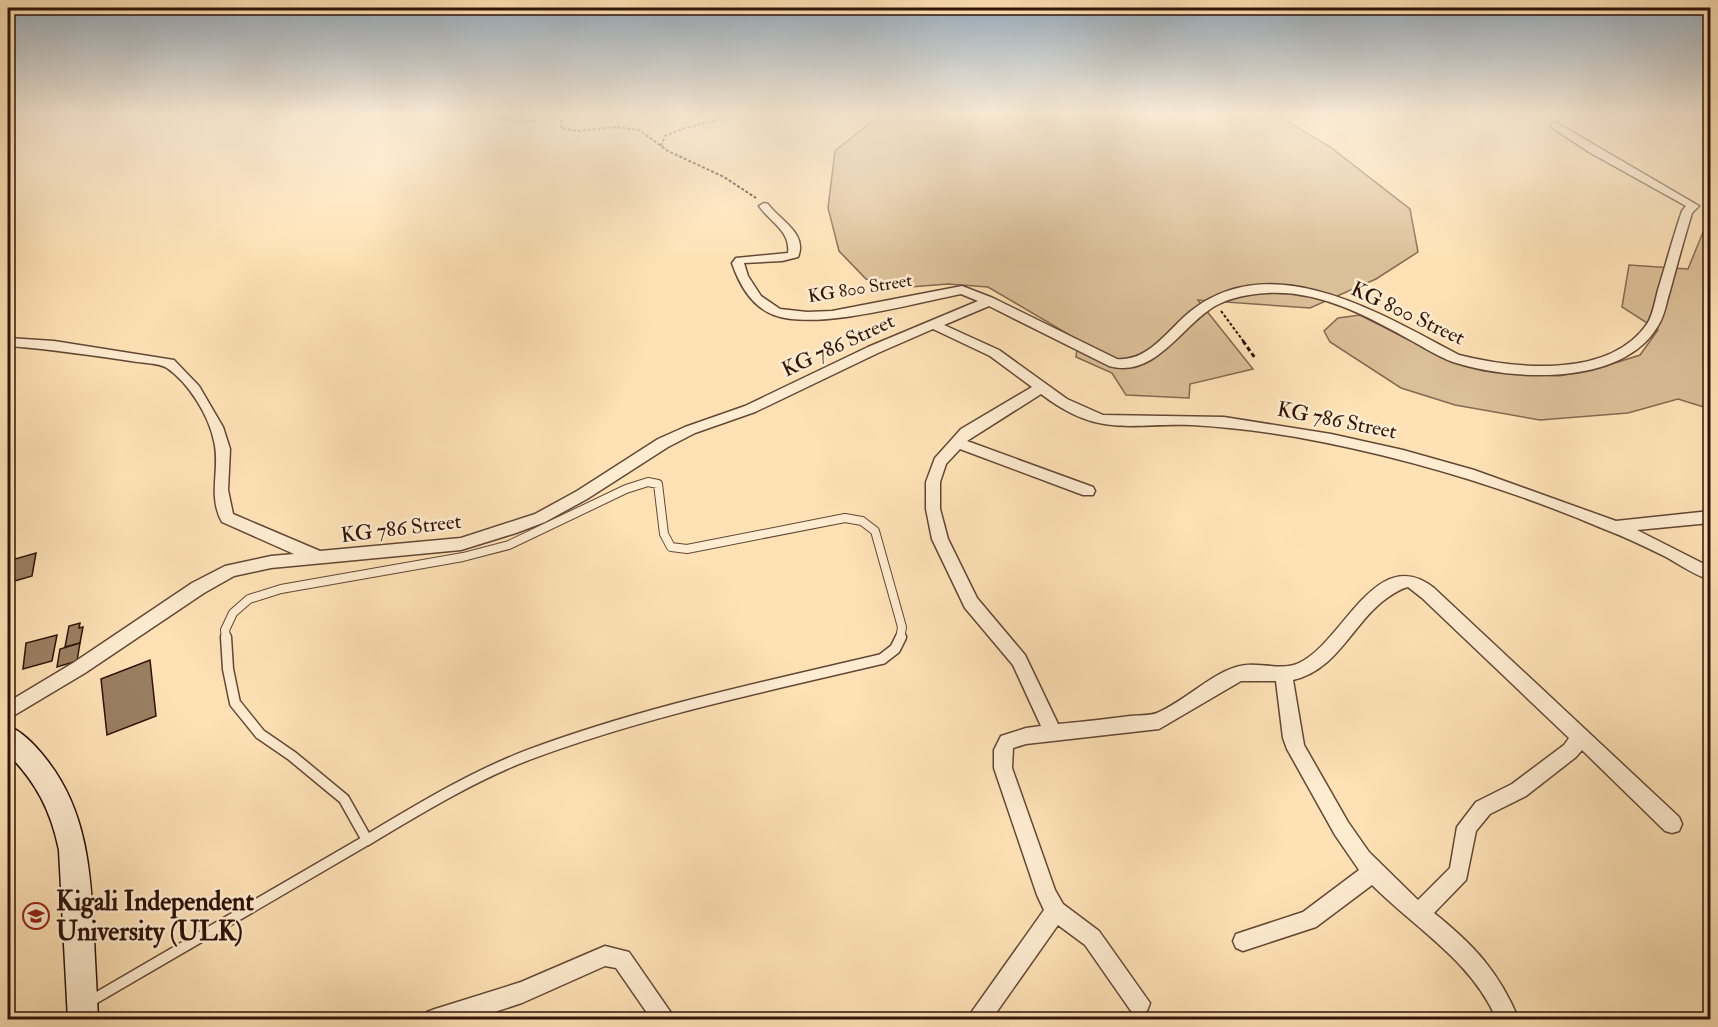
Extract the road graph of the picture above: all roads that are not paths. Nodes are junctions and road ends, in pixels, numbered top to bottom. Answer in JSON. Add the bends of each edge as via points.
{"nodes":[{"id":1,"x":1620,"y":163,"type":"edge"},
{"id":2,"x":764,"y":206,"type":"road end"},
{"id":3,"x":989,"y":301,"type":"junction"},
{"id":4,"x":933,"y":325,"type":"junction"},
{"id":5,"x":8,"y":342,"type":"edge"},
{"id":6,"x":1041,"y":388,"type":"junction"},
{"id":7,"x":958,"y":443,"type":"junction"},
{"id":8,"x":1088,"y":491,"type":"dead end"},
{"id":9,"x":1710,"y":517,"type":"edge"},
{"id":10,"x":1618,"y":526,"type":"junction"},
{"id":11,"x":321,"y":559,"type":"junction"},
{"id":12,"x":1710,"y":574,"type":"edge"},
{"id":13,"x":1284,"y":675,"type":"junction"},
{"id":14,"x":8,"y":711,"type":"edge"},
{"id":15,"x":1053,"y":733,"type":"junction"},
{"id":16,"x":1581,"y":737,"type":"junction"},
{"id":17,"x":8,"y":738,"type":"edge"},
{"id":18,"x":1672,"y":824,"type":"dead end"},
{"id":19,"x":367,"y":840,"type":"junction"},
{"id":20,"x":1373,"y":872,"type":"junction"},
{"id":21,"x":1056,"y":911,"type":"junction"},
{"id":22,"x":1419,"y":914,"type":"junction"},
{"id":23,"x":1243,"y":941,"type":"dead end"},
{"id":24,"x":1139,"y":1003,"type":"dead end"},
{"id":25,"x":83,"y":1013,"type":"edge"},
{"id":26,"x":435,"y":1020,"type":"edge"},
{"id":27,"x":665,"y":1020,"type":"edge"},
{"id":28,"x":977,"y":1020,"type":"edge"},
{"id":29,"x":1508,"y":1020,"type":"edge"}],
"edges":[{"from":1,"to":3,"type":"street","name":"KG 800 Street","via":[[1694,206],[1687,211],[1652,327],[1623,352],[1569,369],[1513,370],[1472,363],[1350,305],[1295,291],[1251,291],[1212,301],[1145,357],[1128,364],[1114,363]]},
{"from":2,"to":3,"type":"street","name":"KG 800 Street","via":[[769,216],[783,223],[791,233],[796,251],[782,258],[745,259],[738,263],[757,299],[777,312],[832,315],[962,290]]},
{"from":3,"to":4,"type":"street"},
{"from":4,"to":6,"type":"street","name":"KG 786 Street","via":[[978,343]]},
{"from":4,"to":11,"type":"street","name":"KG 786 Street","via":[[750,409],[663,443],[540,518],[461,544]]},
{"from":5,"to":11,"type":"street","via":[[169,363],[190,383],[219,432],[223,448],[219,491],[227,518]]},
{"from":6,"to":7,"type":"street","via":[[966,433]]},
{"from":6,"to":10,"type":"street","name":"KG 786 Street","via":[[1100,420],[1254,426],[1396,452],[1490,480]]},
{"from":7,"to":8,"type":"street"},
{"from":7,"to":15,"type":"street","via":[[940,462],[933,482],[933,509],[940,539],[971,603],[1019,660]]},
{"from":9,"to":10,"type":"street"},
{"from":10,"to":12,"type":"street","name":"KG 786 Street"},
{"from":11,"to":14,"type":"street","name":"KG 786 Street","via":[[271,562],[231,570]]},
{"from":13,"to":15,"type":"street","via":[[1239,673],[1159,721]]},
{"from":13,"to":16,"type":"street","via":[[1313,665],[1330,651],[1365,605],[1397,583],[1408,581],[1428,593]]},
{"from":13,"to":20,"type":"street","via":[[1296,749],[1353,846]]},
{"from":15,"to":21,"type":"street","via":[[1007,742],[1003,768]]},
{"from":16,"to":18,"type":"street"},
{"from":16,"to":22,"type":"street","via":[[1570,752],[1519,790],[1483,808],[1467,827],[1459,873]]},
{"from":17,"to":25,"type":"main road","via":[[41,770],[67,820],[77,862]]},
{"from":19,"to":19,"type":"lane","via":[[443,795],[526,756],[664,710],[882,659],[894,652],[901,642],[902,627],[875,531],[868,522],[845,518],[687,549],[671,547],[666,540],[663,495],[658,484],[648,482],[509,545],[249,599],[233,613],[225,630],[235,703],[260,734],[344,799]]},
{"from":19,"to":25,"type":"lane"},
{"from":20,"to":22,"type":"street"},
{"from":20,"to":23,"type":"street","via":[[1309,920]]},
{"from":21,"to":24,"type":"street","via":[[1092,938]]},
{"from":21,"to":28,"type":"street"},
{"from":22,"to":29,"type":"street","via":[[1473,959],[1492,982]]},
{"from":26,"to":27,"type":"street","via":[[522,992],[605,956],[622,959]]}]}
